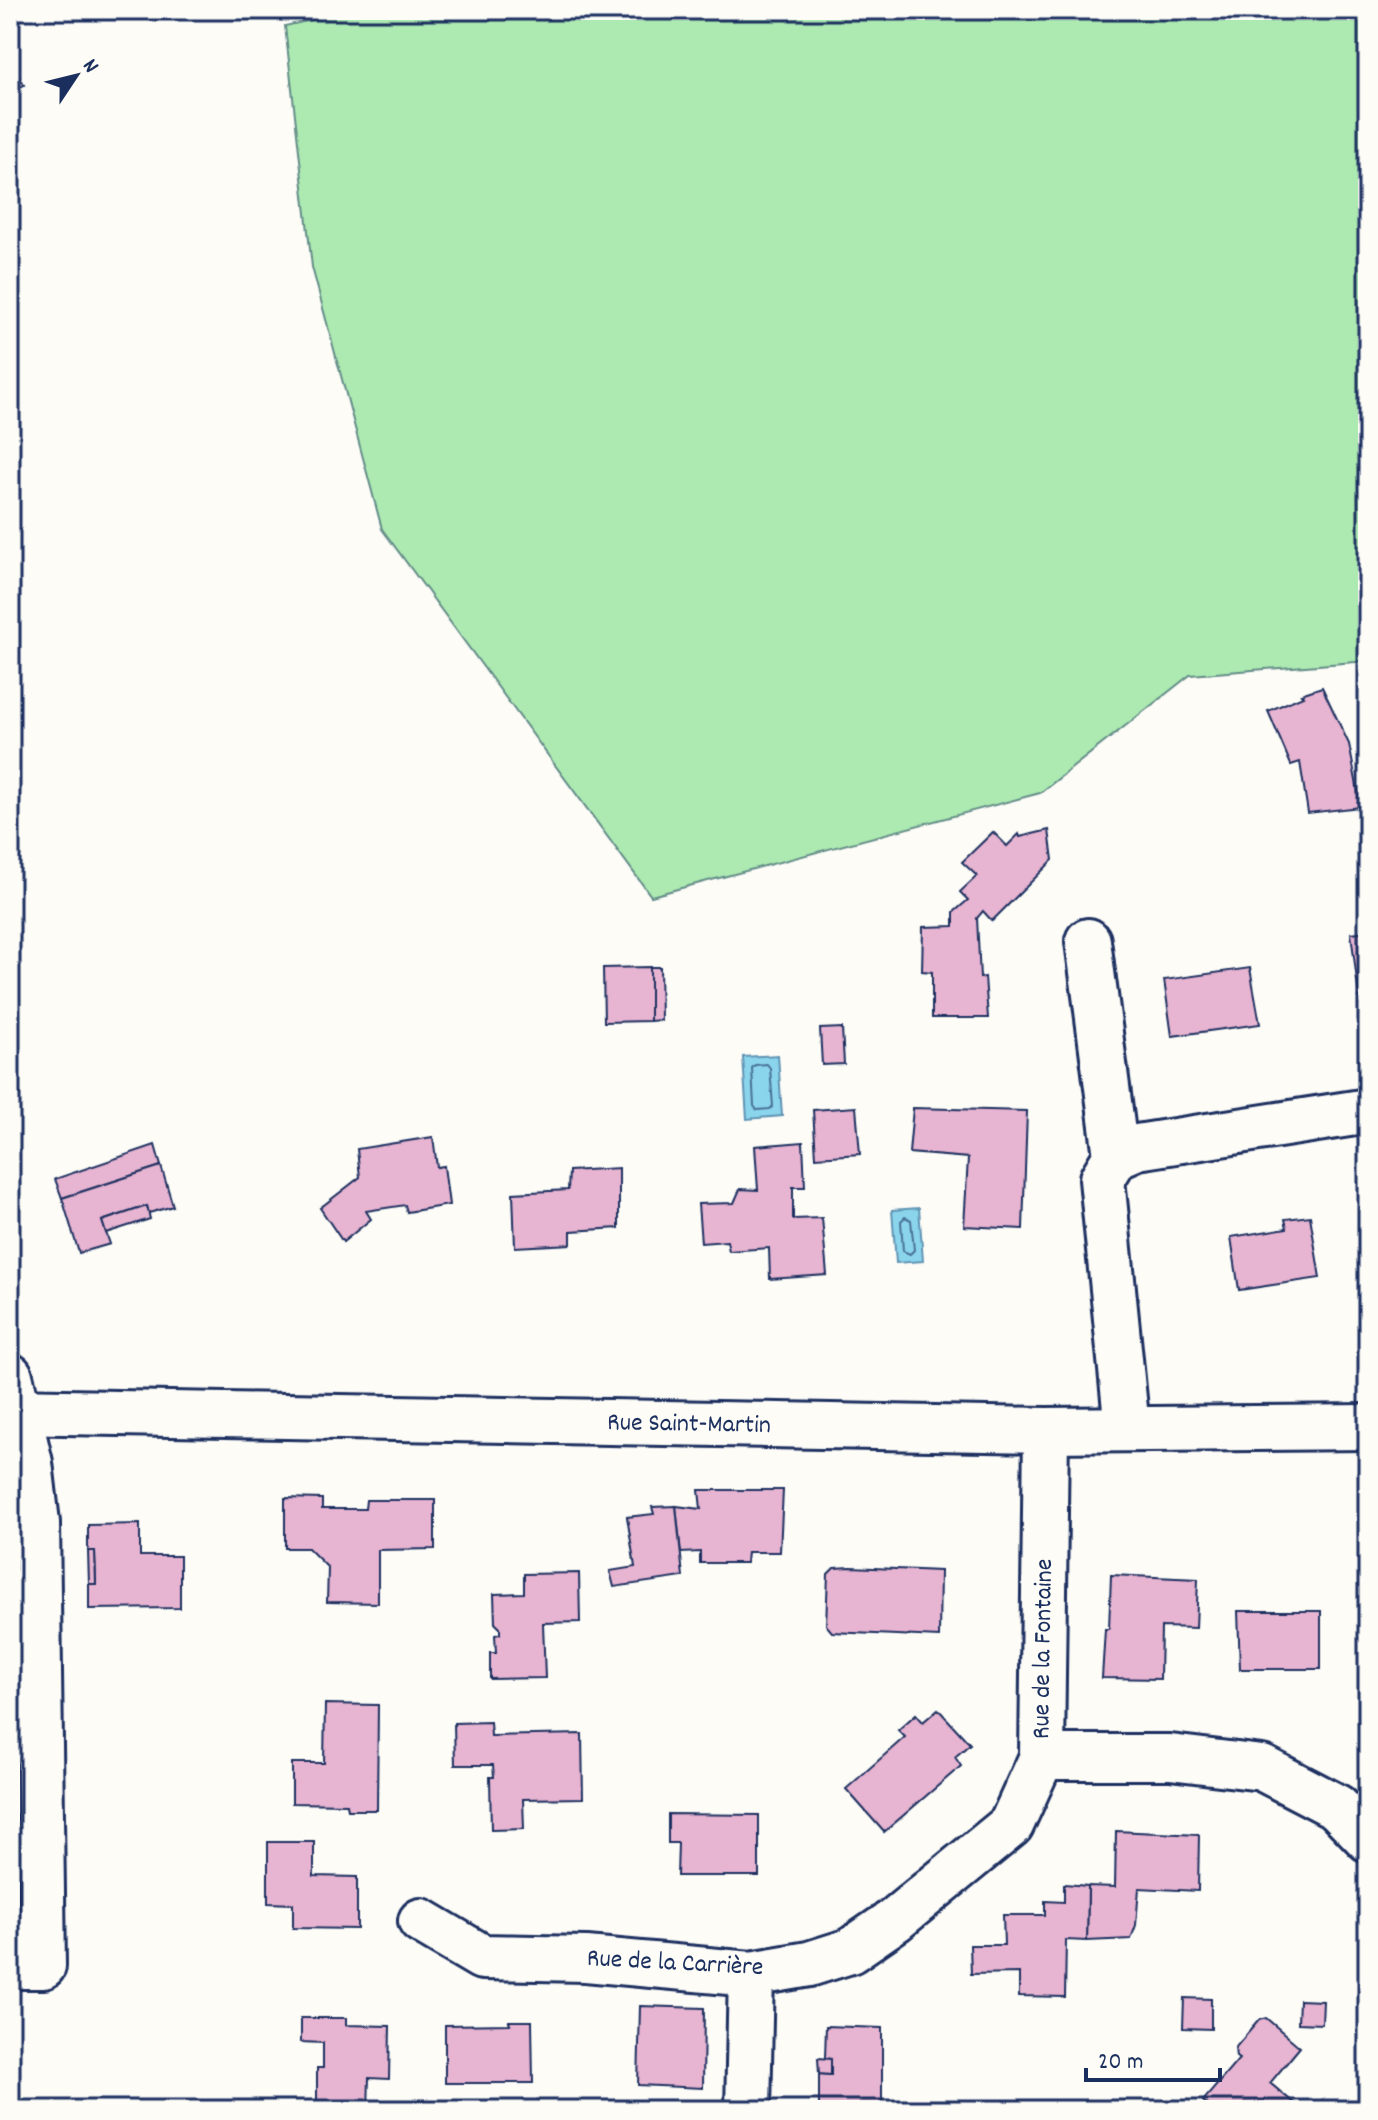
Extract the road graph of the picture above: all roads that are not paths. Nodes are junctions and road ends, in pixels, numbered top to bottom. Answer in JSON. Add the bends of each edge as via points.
{"nodes":[{"id":1,"x":1088,"y":941,"type":"dead end"},
{"id":2,"x":1368,"y":1111,"type":"edge"},
{"id":3,"x":1116,"y":1156,"type":"junction"},
{"id":4,"x":13,"y":1399,"type":"edge"},
{"id":5,"x":1368,"y":1427,"type":"edge"},
{"id":6,"x":1127,"y":1429,"type":"junction"},
{"id":7,"x":1046,"y":1430,"type":"junction"},
{"id":8,"x":24,"y":1663,"type":"edge"},
{"id":9,"x":1042,"y":1757,"type":"junction"},
{"id":10,"x":1368,"y":1839,"type":"edge"},
{"id":11,"x":421,"y":1921,"type":"dead end"},
{"id":12,"x":10,"y":1966,"type":"edge"},
{"id":13,"x":751,"y":1974,"type":"junction"},
{"id":14,"x":748,"y":2110,"type":"edge"}],
"edges":[{"from":1,"to":3,"type":"street"},
{"from":2,"to":3,"type":"street","via":[[1137,1147]]},
{"from":3,"to":6,"type":"street","via":[[1102,1179]]},
{"from":4,"to":7,"type":"street","name":"Rue Saint-Martin","via":[[590,1424]]},
{"from":4,"to":8,"type":"street","via":[[30,1463],[37,1523]]},
{"from":5,"to":6,"type":"street","name":"Rue Saint-Martin"},
{"from":6,"to":7,"type":"street","name":"Rue Saint-Martin"},
{"from":7,"to":9,"type":"street","name":"Rue de la Fontaine"},
{"from":8,"to":12,"type":"street","via":[[43,1966]]},
{"from":9,"to":10,"type":"street","name":"Rue de la Fontaine","via":[[1170,1757],[1262,1768],[1337,1807]]},
{"from":9,"to":13,"type":"street","name":"Rue de la Carrière","via":[[1011,1825],[895,1920],[850,1951]]},
{"from":11,"to":13,"type":"street","name":"Rue de la Carrière","via":[[482,1957],[586,1959]]},
{"from":13,"to":14,"type":"street"}]}
